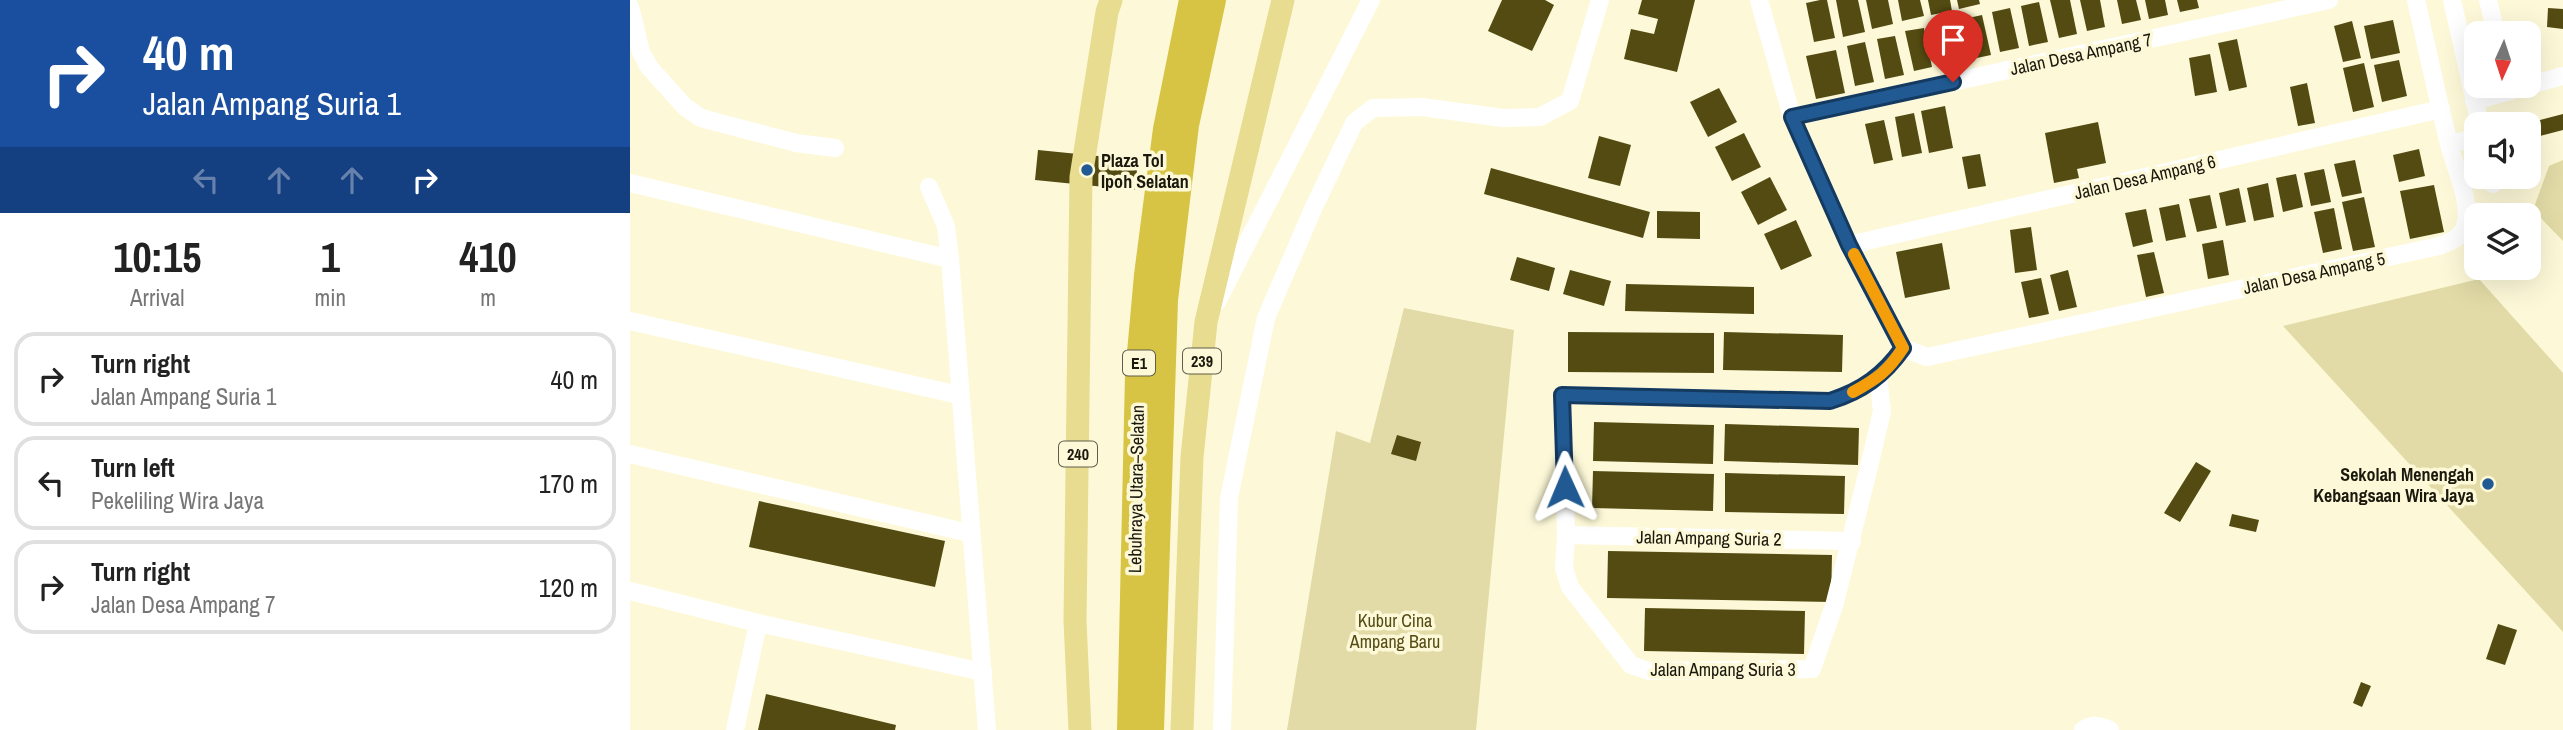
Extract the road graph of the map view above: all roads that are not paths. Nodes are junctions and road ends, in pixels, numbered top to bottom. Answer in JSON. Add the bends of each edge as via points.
{"nodes":[{"id":1,"x":1111,"y":0,"type":"edge"},
{"id":2,"x":1192,"y":0,"type":"edge"},
{"id":3,"x":1213,"y":0,"type":"edge"},
{"id":4,"x":1283,"y":0,"type":"edge"},
{"id":5,"x":1371,"y":0,"type":"edge"},
{"id":6,"x":1600,"y":0,"type":"edge"},
{"id":7,"x":1759,"y":0,"type":"edge"},
{"id":8,"x":2329,"y":0,"type":"edge"},
{"id":9,"x":2416,"y":0,"type":"edge"},
{"id":10,"x":2452,"y":0,"type":"edge"},
{"id":11,"x":2488,"y":0,"type":"edge"},
{"id":12,"x":630,"y":7,"type":"edge"},
{"id":13,"x":2493,"y":21,"type":"edge"},
{"id":14,"x":2563,"y":76,"type":"edge"},
{"id":15,"x":2541,"y":81,"type":"edge"},
{"id":16,"x":2482,"y":98,"type":"edge"},
{"id":17,"x":2474,"y":101,"type":"junction"},
{"id":18,"x":2441,"y":109,"type":"junction"},
{"id":19,"x":2477,"y":112,"type":"edge"},
{"id":20,"x":1792,"y":117,"type":"junction"},
{"id":21,"x":2464,"y":141,"type":"edge"},
{"id":22,"x":2449,"y":144,"type":"junction"},
{"id":23,"x":835,"y":148,"type":"dead end"},
{"id":24,"x":630,"y":183,"type":"edge"},
{"id":25,"x":929,"y":187,"type":"dead end"},
{"id":26,"x":1849,"y":245,"type":"junction"},
{"id":27,"x":950,"y":259,"type":"junction"},
{"id":28,"x":630,"y":321,"type":"edge"},
{"id":29,"x":1206,"y":322,"type":"junction"},
{"id":30,"x":1903,"y":348,"type":"junction"},
{"id":31,"x":1878,"y":378,"type":"junction"},
{"id":32,"x":959,"y":395,"type":"junction"},
{"id":33,"x":630,"y":454,"type":"edge"},
{"id":34,"x":969,"y":533,"type":"junction"},
{"id":35,"x":1566,"y":535,"type":"junction"},
{"id":36,"x":1852,"y":541,"type":"junction"},
{"id":37,"x":630,"y":591,"type":"edge"},
{"id":38,"x":758,"y":623,"type":"junction"},
{"id":39,"x":983,"y":672,"type":"junction"},
{"id":40,"x":735,"y":730,"type":"edge"},
{"id":41,"x":986,"y":730,"type":"edge"},
{"id":42,"x":1080,"y":730,"type":"edge"},
{"id":43,"x":1130,"y":730,"type":"edge"},
{"id":44,"x":1151,"y":730,"type":"edge"},
{"id":45,"x":1182,"y":730,"type":"edge"},
{"id":46,"x":1222,"y":730,"type":"edge"},
{"id":47,"x":2083,"y":730,"type":"edge"},
{"id":48,"x":2109,"y":730,"type":"edge"}],
"edges":[{"from":1,"to":42,"type":"main road","number":"240","via":[[1082,177],[1075,621]]},
{"from":2,"to":43,"type":"highway","name":"Lebuhraya Utara–Selatan","number":"E1","via":[[1166,129],[1138,375]]},
{"from":3,"to":44,"type":"highway","name":"Lebuhraya Utara–Selatan","number":"E1","via":[[1186,125],[1165,300]]},
{"from":4,"to":29,"type":"main road","number":"239"},
{"from":5,"to":29,"type":"street"},
{"from":6,"to":46,"type":"street","via":[[1570,101],[1540,117],[1503,118],[1422,107],[1373,108],[1354,123],[1266,318],[1229,498]]},
{"from":7,"to":20,"type":"street"},
{"from":8,"to":20,"type":"street","name":"Jalan Desa Ampang 7"},
{"from":9,"to":18,"type":"street","name":"Jalan Desa Ampang 5"},
{"from":10,"to":17,"type":"street"},
{"from":11,"to":13,"type":"street"},
{"from":12,"to":23,"type":"street","via":[[641,52],[685,107],[701,118],[796,143]]},
{"from":14,"to":15,"type":"street"},
{"from":16,"to":17,"type":"street"},
{"from":17,"to":19,"type":"street"},
{"from":18,"to":22,"type":"street","name":"Jalan Desa Ampang 5"},
{"from":18,"to":26,"type":"street","name":"Jalan Desa Ampang 6"},
{"from":20,"to":26,"type":"street"},
{"from":21,"to":22,"type":"street"},
{"from":22,"to":30,"type":"street","name":"Jalan Desa Ampang 5","via":[[2466,207],[2463,232],[2454,241],[1927,357]]},
{"from":24,"to":27,"type":"street"},
{"from":25,"to":27,"type":"street","via":[[946,226]]},
{"from":26,"to":30,"type":"street"},
{"from":27,"to":32,"type":"street"},
{"from":28,"to":32,"type":"street"},
{"from":29,"to":45,"type":"main road","number":"239","via":[[1192,457]]},
{"from":30,"to":31,"type":"street"},
{"from":31,"to":35,"type":"street","name":"Jalan Ampang Suria 3","via":[[1830,401],[1562,395]]},
{"from":31,"to":36,"type":"street","via":[[1881,411]]},
{"from":32,"to":34,"type":"street"},
{"from":33,"to":34,"type":"street"},
{"from":34,"to":39,"type":"street"},
{"from":35,"to":36,"type":"street","name":"Jalan Ampang Suria 2"},
{"from":35,"to":36,"type":"street","name":"Jalan Ampang Suria 3","via":[[1564,568],[1570,587],[1632,664],[1649,671],[1812,669]]},
{"from":37,"to":38,"type":"street"},
{"from":38,"to":39,"type":"street"},
{"from":38,"to":40,"type":"street"},
{"from":39,"to":41,"type":"street"},
{"from":47,"to":48,"type":"street","via":[[2099,725]]}]}
